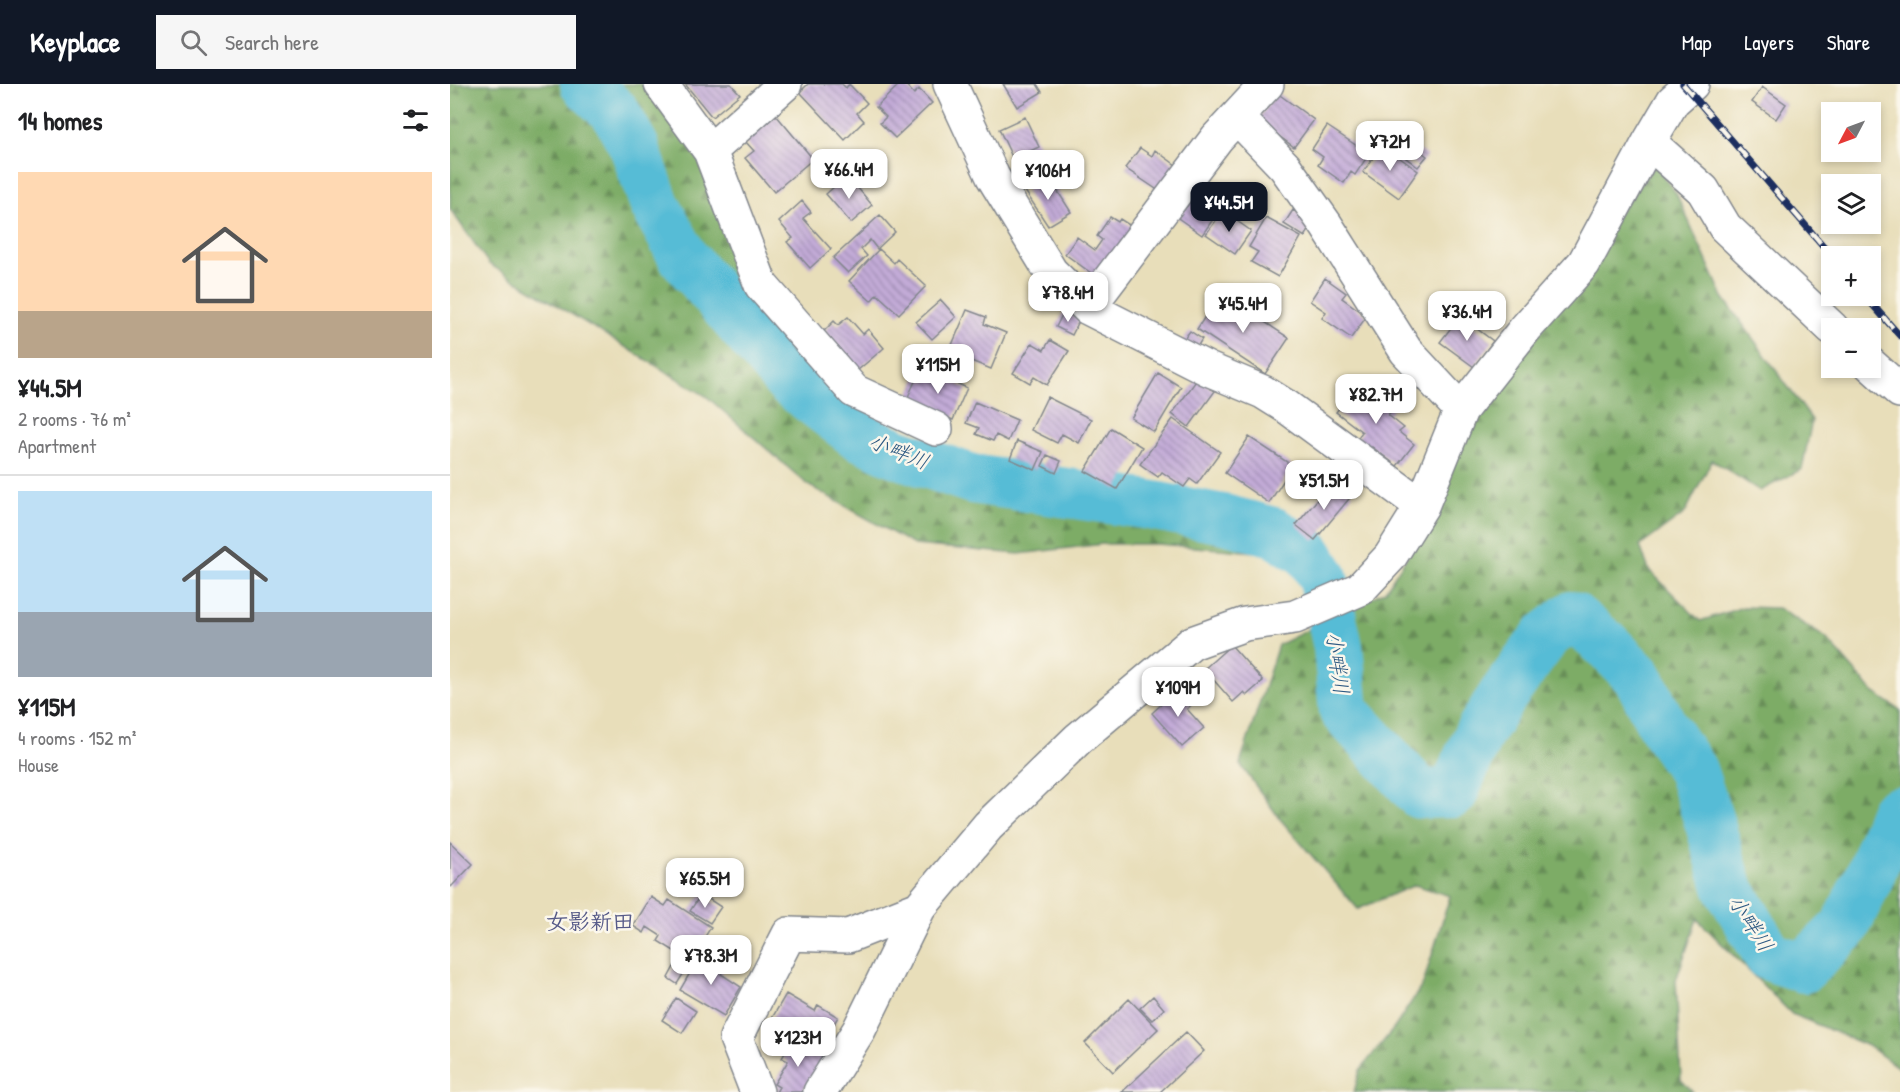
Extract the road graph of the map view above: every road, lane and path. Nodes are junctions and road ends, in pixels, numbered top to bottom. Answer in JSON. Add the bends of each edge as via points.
{"nodes":[{"id":1,"x":661,"y":84,"type":"edge"},
{"id":2,"x":785,"y":84,"type":"edge"},
{"id":3,"x":950,"y":84,"type":"edge"},
{"id":4,"x":1267,"y":84,"type":"edge"},
{"id":5,"x":1692,"y":84,"type":"edge"},
{"id":6,"x":1237,"y":117,"type":"junction"},
{"id":7,"x":1649,"y":142,"type":"junction"},
{"id":8,"x":710,"y":152,"type":"junction"},
{"id":9,"x":1088,"y":308,"type":"junction"},
{"id":10,"x":1821,"y":318,"type":"edge"},
{"id":11,"x":1881,"y":374,"type":"edge"},
{"id":12,"x":1900,"y":391,"type":"edge"},
{"id":13,"x":1461,"y":410,"type":"junction"},
{"id":14,"x":936,"y":429,"type":"dead end"},
{"id":15,"x":1422,"y":506,"type":"junction"},
{"id":16,"x":919,"y":908,"type":"junction"},
{"id":17,"x":757,"y":1092,"type":"edge"},
{"id":18,"x":820,"y":1092,"type":"edge"}],
"edges":[{"from":1,"to":8,"type":"street"},
{"from":2,"to":8,"type":"street"},
{"from":3,"to":9,"type":"street","via":[[993,177],[1051,272]]},
{"from":4,"to":6,"type":"street"},
{"from":5,"to":7,"type":"street","via":[[1673,101]]},
{"from":6,"to":9,"type":"street"},
{"from":6,"to":13,"type":"street","via":[[1285,167],[1406,351]]},
{"from":7,"to":10,"type":"street","via":[[1703,190],[1725,227]]},
{"from":7,"to":13,"type":"street","via":[[1584,262],[1524,329]]},
{"from":8,"to":14,"type":"street","via":[[761,285],[854,391]]},
{"from":9,"to":15,"type":"street","via":[[1208,369],[1263,392]]},
{"from":11,"to":12,"type":"street"},
{"from":13,"to":15,"type":"street"},
{"from":15,"to":16,"type":"street","via":[[1390,557],[1360,589],[1295,617],[1245,624],[1192,643],[1078,739],[988,826]]},
{"from":16,"to":17,"type":"street","via":[[848,936],[789,934],[736,1038]]},
{"from":16,"to":18,"type":"street","via":[[859,1030]]}]}
